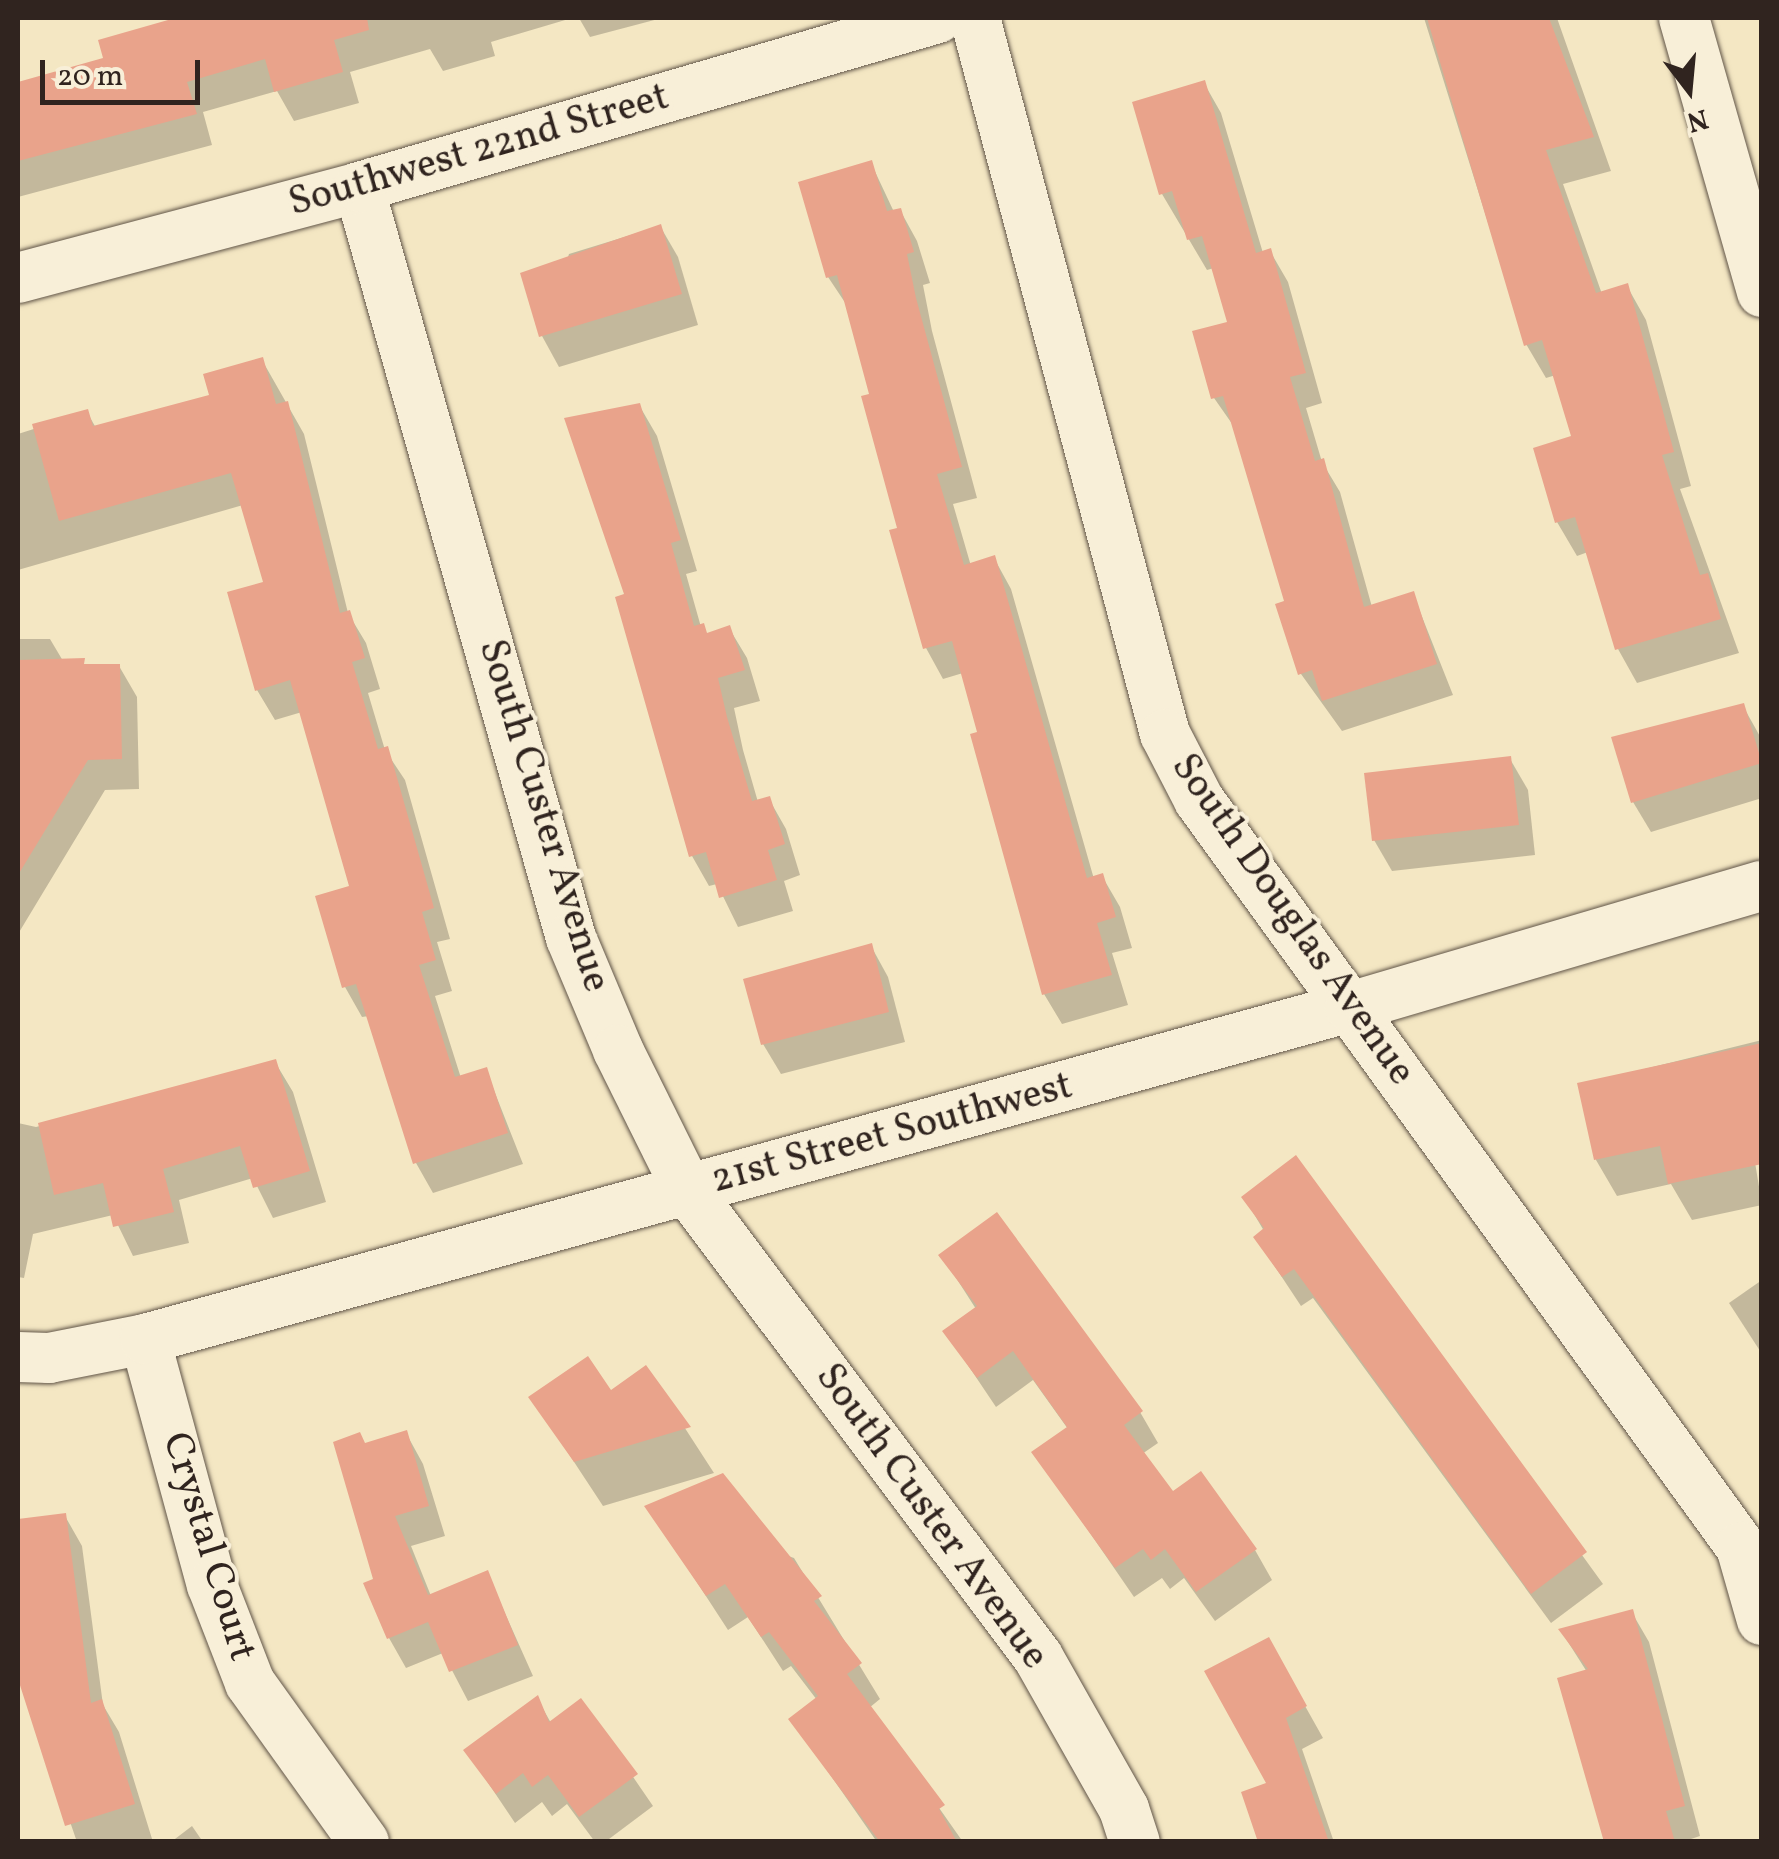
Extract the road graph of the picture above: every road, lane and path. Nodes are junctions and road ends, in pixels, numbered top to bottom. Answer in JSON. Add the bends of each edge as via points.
{"nodes":[{"id":1,"x":938,"y":18,"type":"edge"},
{"id":2,"x":975,"y":18,"type":"edge"},
{"id":3,"x":1684,"y":18,"type":"edge"},
{"id":4,"x":359,"y":187,"type":"junction"},
{"id":5,"x":18,"y":278,"type":"edge"},
{"id":6,"x":1762,"y":292,"type":"edge"},
{"id":7,"x":1762,"y":886,"type":"edge"},
{"id":8,"x":1350,"y":1007,"type":"junction"},
{"id":9,"x":688,"y":1191,"type":"junction"},
{"id":10,"x":146,"y":1339,"type":"junction"},
{"id":11,"x":18,"y":1357,"type":"edge"},
{"id":12,"x":1751,"y":1544,"type":"edge"},
{"id":13,"x":1762,"y":1620,"type":"edge"},
{"id":14,"x":364,"y":1842,"type":"edge"},
{"id":15,"x":1135,"y":1842,"type":"edge"}],
"edges":[{"from":1,"to":4,"type":"street","name":"Southwest 22nd Street"},
{"from":2,"to":8,"type":"street","name":"South Douglas Avenue","via":[[1165,734],[1199,800]]},
{"from":3,"to":6,"type":"street"},
{"from":4,"to":5,"type":"street","name":"Southwest 22nd Street"},
{"from":4,"to":9,"type":"street","name":"South Custer Avenue","via":[[571,938]]},
{"from":7,"to":8,"type":"street","name":"21st Street Southwest"},
{"from":8,"to":9,"type":"street","name":"21st Street Southwest"},
{"from":8,"to":12,"type":"street","name":"South Douglas Avenue"},
{"from":9,"to":10,"type":"street","name":"21st Street Southwest"},
{"from":9,"to":15,"type":"street","name":"South Custer Avenue","via":[[1038,1657],[1124,1809]]},
{"from":10,"to":11,"type":"street","name":"21st Street Southwest","via":[[49,1358]]},
{"from":10,"to":14,"type":"street","name":"Crystal Court","via":[[212,1586],[250,1683]]},
{"from":12,"to":13,"type":"street","name":"South Douglas Avenue"}]}
